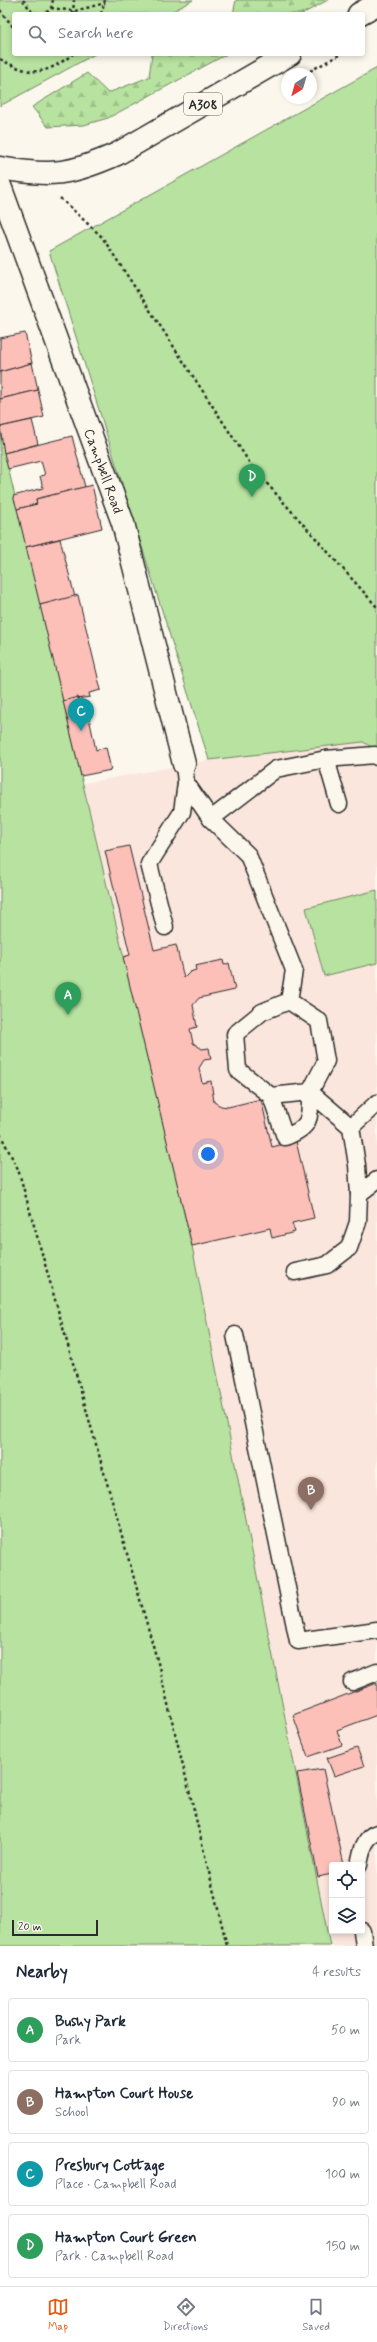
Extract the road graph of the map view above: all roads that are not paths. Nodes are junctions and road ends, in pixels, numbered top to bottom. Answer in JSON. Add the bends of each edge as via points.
{"nodes":[{"id":1,"x":377,"y":4,"type":"edge"},
{"id":2,"x":363,"y":12,"type":"edge"},
{"id":3,"x":287,"y":56,"type":"edge"},
{"id":4,"x":0,"y":168,"type":"edge"},
{"id":5,"x":0,"y":186,"type":"edge"},
{"id":6,"x":377,"y":757,"type":"edge"},
{"id":7,"x":326,"y":759,"type":"junction"},
{"id":8,"x":185,"y":773,"type":"junction"},
{"id":9,"x":339,"y":804,"type":"dead end"},
{"id":10,"x":211,"y":819,"type":"junction"},
{"id":11,"x":165,"y":927,"type":"dead end"},
{"id":12,"x":289,"y":1001,"type":"junction"},
{"id":13,"x":310,"y":1092,"type":"junction"},
{"id":14,"x":271,"y":1096,"type":"junction"},
{"id":15,"x":377,"y":1103,"type":"edge"},
{"id":16,"x":351,"y":1127,"type":"junction"},
{"id":17,"x":377,"y":1180,"type":"edge"},
{"id":18,"x":359,"y":1194,"type":"junction"},
{"id":19,"x":295,"y":1272,"type":"dead end"},
{"id":20,"x":235,"y":1335,"type":"dead end"},
{"id":21,"x":377,"y":1630,"type":"edge"},
{"id":22,"x":377,"y":1672,"type":"edge"},
{"id":23,"x":352,"y":1682,"type":"dead end"},
{"id":24,"x":377,"y":1833,"type":"edge"},
{"id":25,"x":360,"y":1862,"type":"edge"},
{"id":26,"x":362,"y":1934,"type":"edge"},
{"id":27,"x":364,"y":1946,"type":"edge"}],
"edges":[{"from":1,"to":2,"type":"street"},
{"from":3,"to":4,"type":"street","number":"A308","via":[[117,154],[93,164],[64,173],[34,174]]},
{"from":5,"to":8,"type":"street","name":"Campbell Road","via":[[123,523]]},
{"from":6,"to":7,"type":"lane","via":[[374,755]]},
{"from":7,"to":9,"type":"lane"},
{"from":7,"to":10,"type":"lane","via":[[276,769]]},
{"from":8,"to":10,"type":"lane"},
{"from":8,"to":11,"type":"lane","via":[[182,812],[148,864]]},
{"from":10,"to":12,"type":"lane","via":[[248,855],[261,885],[294,970]]},
{"from":12,"to":13,"type":"lane","via":[[319,1021],[326,1061]]},
{"from":12,"to":14,"type":"lane","via":[[262,1012],[235,1034],[238,1070]]},
{"from":13,"to":14,"type":"lane"},
{"from":13,"to":14,"type":"lane","via":[[310,1117],[300,1131],[285,1137]]},
{"from":13,"to":16,"type":"lane"},
{"from":15,"to":16,"type":"lane"},
{"from":16,"to":18,"type":"lane"},
{"from":17,"to":18,"type":"lane"},
{"from":18,"to":19,"type":"lane","via":[[358,1222],[350,1248],[327,1265]]},
{"from":20,"to":21,"type":"lane","via":[[298,1641]]},
{"from":22,"to":23,"type":"lane"},
{"from":24,"to":25,"type":"lane","via":[[373,1834],[362,1848]]},
{"from":26,"to":27,"type":"lane"}]}
